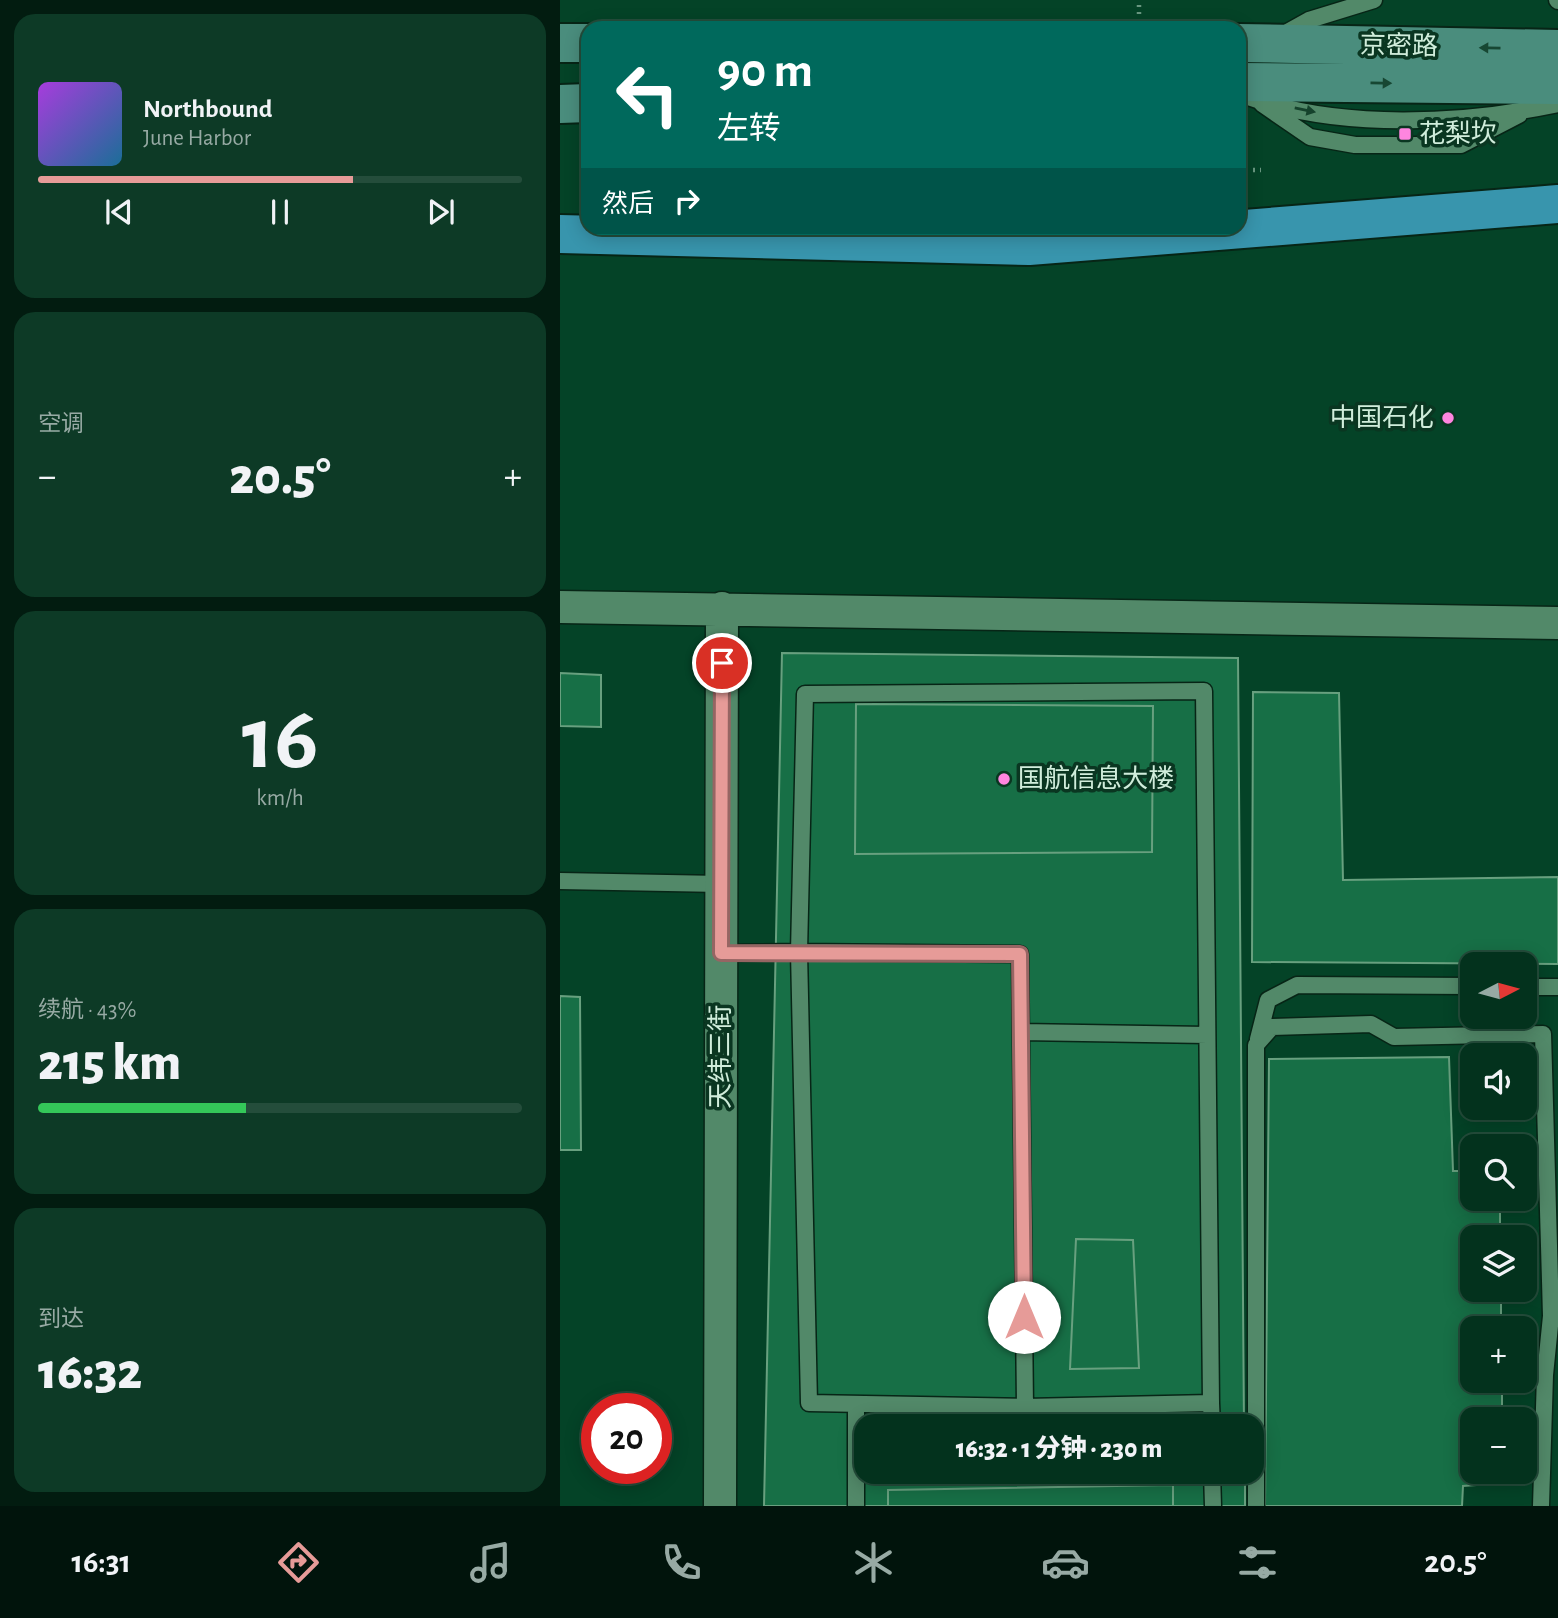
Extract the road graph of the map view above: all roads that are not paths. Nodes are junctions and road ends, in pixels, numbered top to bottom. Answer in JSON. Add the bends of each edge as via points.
{"nodes":[{"id":1,"x":1327,"y":0,"type":"edge"},
{"id":2,"x":1374,"y":0,"type":"edge"},
{"id":3,"x":1309,"y":20,"type":"junction"},
{"id":4,"x":560,"y":43,"type":"edge"},
{"id":5,"x":581,"y":43,"type":"edge"},
{"id":6,"x":1254,"y":43,"type":"edge"},
{"id":7,"x":1558,"y":49,"type":"edge"},
{"id":8,"x":1558,"y":85,"type":"edge"},
{"id":9,"x":1246,"y":91,"type":"edge"},
{"id":10,"x":1246,"y":92,"type":"edge"},
{"id":11,"x":1246,"y":92,"type":"edge"},
{"id":12,"x":581,"y":103,"type":"edge"},
{"id":13,"x":560,"y":104,"type":"edge"},
{"id":14,"x":1558,"y":104,"type":"edge"},
{"id":15,"x":1527,"y":110,"type":"junction"},
{"id":16,"x":1558,"y":204,"type":"edge"},
{"id":17,"x":1246,"y":229,"type":"edge"},
{"id":18,"x":560,"y":234,"type":"edge"},
{"id":19,"x":581,"y":235,"type":"edge"},
{"id":20,"x":599,"y":235,"type":"edge"},
{"id":21,"x":1168,"y":235,"type":"edge"},
{"id":22,"x":560,"y":607,"type":"edge"},
{"id":23,"x":722,"y":608,"type":"junction"},
{"id":24,"x":1558,"y":623,"type":"edge"},
{"id":25,"x":560,"y":881,"type":"edge"},
{"id":26,"x":721,"y":884,"type":"junction"},
{"id":27,"x":799,"y":952,"type":"junction"},
{"id":28,"x":721,"y":953,"type":"junction"},
{"id":29,"x":1460,"y":986,"type":"edge"},
{"id":30,"x":1537,"y":987,"type":"edge"},
{"id":31,"x":1558,"y":987,"type":"edge"},
{"id":32,"x":1021,"y":1032,"type":"junction"},
{"id":33,"x":1207,"y":1035,"type":"junction"},
{"id":34,"x":1256,"y":1045,"type":"junction"},
{"id":35,"x":1555,"y":1316,"type":"edge"},
{"id":36,"x":1211,"y":1403,"type":"junction"},
{"id":37,"x":856,"y":1404,"type":"junction"},
{"id":38,"x":1025,"y":1407,"type":"junction"},
{"id":39,"x":1211,"y":1414,"type":"edge"},
{"id":40,"x":1212,"y":1484,"type":"edge"},
{"id":41,"x":720,"y":1506,"type":"edge"},
{"id":42,"x":856,"y":1506,"type":"edge"},
{"id":43,"x":1213,"y":1506,"type":"edge"},
{"id":44,"x":1256,"y":1506,"type":"edge"},
{"id":45,"x":1541,"y":1506,"type":"edge"}],
"edges":[{"from":1,"to":3,"type":"lane"},
{"from":2,"to":3,"type":"lane"},
{"from":3,"to":6,"type":"lane"},
{"from":4,"to":5,"type":"main road"},
{"from":7,"to":6,"type":"main road","name":"京密路","one_way":true},
{"from":9,"to":8,"type":"main road","name":"京密路","one_way":true},
{"from":10,"to":15,"type":"lane","via":[[1310,137],[1355,145],[1461,145]]},
{"from":11,"to":15,"type":"lane","one_way":true,"via":[[1340,117],[1454,119]]},
{"from":12,"to":13,"type":"main road"},
{"from":14,"to":15,"type":"lane"},
{"from":16,"to":17,"type":"highway"},
{"from":18,"to":19,"type":"highway"},
{"from":20,"to":21,"type":"highway","via":[[1030,246]]},
{"from":22,"to":23,"type":"street"},
{"from":23,"to":24,"type":"street"},
{"from":23,"to":26,"type":"street","name":"天纬三街"},
{"from":25,"to":26,"type":"lane"},
{"from":26,"to":28,"type":"street","name":"天纬三街"},
{"from":27,"to":28,"type":"lane"},
{"from":27,"to":32,"type":"lane","via":[[1020,954]]},
{"from":27,"to":33,"type":"lane","via":[[805,694],[1204,691]]},
{"from":27,"to":37,"type":"lane","via":[[809,1404]]},
{"from":28,"to":41,"type":"street","name":"天纬三街"},
{"from":29,"to":34,"type":"lane","via":[[1297,985],[1268,1000]]},
{"from":30,"to":31,"type":"lane"},
{"from":32,"to":33,"type":"lane"},
{"from":32,"to":38,"type":"lane"},
{"from":33,"to":36,"type":"lane"},
{"from":34,"to":35,"type":"lane","via":[[1272,1027],[1371,1024],[1394,1037],[1543,1034]]},
{"from":34,"to":44,"type":"lane"},
{"from":35,"to":45,"type":"lane","via":[[1545,1375]]},
{"from":36,"to":38,"type":"lane"},
{"from":36,"to":39,"type":"lane"},
{"from":37,"to":38,"type":"lane"},
{"from":37,"to":42,"type":"lane"},
{"from":40,"to":43,"type":"lane"}]}
